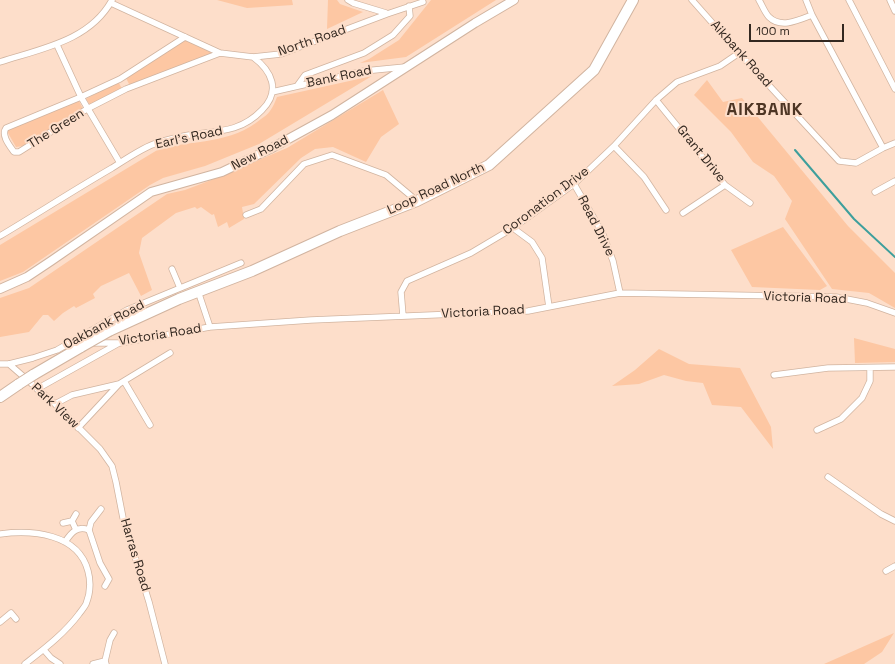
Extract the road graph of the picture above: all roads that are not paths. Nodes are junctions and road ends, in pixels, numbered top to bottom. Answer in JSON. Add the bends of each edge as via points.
{"nodes":[{"id":1,"x":348,"y":0,"type":"edge"},
{"id":2,"x":514,"y":0,"type":"edge"},
{"id":3,"x":633,"y":0,"type":"edge"},
{"id":4,"x":692,"y":0,"type":"edge"},
{"id":5,"x":759,"y":0,"type":"edge"},
{"id":6,"x":806,"y":0,"type":"edge"},
{"id":7,"x":849,"y":0,"type":"edge"},
{"id":8,"x":890,"y":0,"type":"edge"},
{"id":9,"x":112,"y":2,"type":"edge"},
{"id":10,"x":423,"y":2,"type":"dead end"},
{"id":11,"x":409,"y":6,"type":"junction"},
{"id":12,"x":895,"y":11,"type":"edge"},
{"id":13,"x":387,"y":14,"type":"junction"},
{"id":14,"x":812,"y":15,"type":"junction"},
{"id":15,"x":185,"y":37,"type":"junction"},
{"id":16,"x":57,"y":45,"type":"junction"},
{"id":17,"x":220,"y":53,"type":"junction"},
{"id":18,"x":739,"y":53,"type":"junction"},
{"id":19,"x":253,"y":57,"type":"junction"},
{"id":20,"x":0,"y":62,"type":"edge"},
{"id":21,"x":408,"y":66,"type":"junction"},
{"id":22,"x":297,"y":86,"type":"junction"},
{"id":23,"x":895,"y":89,"type":"edge"},
{"id":24,"x":272,"y":92,"type":"junction"},
{"id":25,"x":81,"y":97,"type":"junction"},
{"id":26,"x":656,"y":100,"type":"junction"},
{"id":27,"x":87,"y":109,"type":"junction"},
{"id":28,"x":895,"y":143,"type":"edge"},
{"id":29,"x":614,"y":146,"type":"junction"},
{"id":30,"x":883,"y":148,"type":"junction"},
{"id":31,"x":120,"y":163,"type":"junction"},
{"id":32,"x":895,"y":181,"type":"edge"},
{"id":33,"x":574,"y":184,"type":"junction"},
{"id":34,"x":725,"y":185,"type":"junction"},
{"id":35,"x":874,"y":192,"type":"dead end"},
{"id":36,"x":417,"y":201,"type":"junction"},
{"id":37,"x":750,"y":203,"type":"dead end"},
{"id":38,"x":666,"y":210,"type":"dead end"},
{"id":39,"x":683,"y":213,"type":"dead end"},
{"id":40,"x":246,"y":215,"type":"dead end"},
{"id":41,"x":513,"y":228,"type":"junction"},
{"id":42,"x":0,"y":236,"type":"edge"},
{"id":43,"x":241,"y":263,"type":"dead end"},
{"id":44,"x":172,"y":269,"type":"dead end"},
{"id":45,"x":180,"y":288,"type":"junction"},
{"id":46,"x":0,"y":289,"type":"edge"},
{"id":47,"x":198,"y":291,"type":"junction"},
{"id":48,"x":620,"y":293,"type":"junction"},
{"id":49,"x":549,"y":307,"type":"junction"},
{"id":50,"x":895,"y":313,"type":"edge"},
{"id":51,"x":403,"y":316,"type":"junction"},
{"id":52,"x":210,"y":327,"type":"junction"},
{"id":53,"x":69,"y":343,"type":"junction"},
{"id":54,"x":120,"y":343,"type":"junction"},
{"id":55,"x":170,"y":353,"type":"dead end"},
{"id":56,"x":0,"y":364,"type":"edge"},
{"id":57,"x":9,"y":364,"type":"junction"},
{"id":58,"x":895,"y":367,"type":"edge"},
{"id":59,"x":870,"y":368,"type":"junction"},
{"id":60,"x":774,"y":375,"type":"dead end"},
{"id":61,"x":122,"y":382,"type":"junction"},
{"id":62,"x":37,"y":389,"type":"junction"},
{"id":63,"x":0,"y":397,"type":"edge"},
{"id":64,"x":55,"y":404,"type":"junction"},
{"id":65,"x":150,"y":425,"type":"dead end"},
{"id":66,"x":78,"y":428,"type":"junction"},
{"id":67,"x":817,"y":430,"type":"dead end"},
{"id":68,"x":100,"y":449,"type":"joint"},
{"id":69,"x":828,"y":477,"type":"dead end"},
{"id":70,"x":101,"y":509,"type":"dead end"},
{"id":71,"x":76,"y":514,"type":"dead end"},
{"id":72,"x":72,"y":521,"type":"junction"},
{"id":73,"x":895,"y":521,"type":"edge"},
{"id":74,"x":63,"y":522,"type":"dead end"},
{"id":75,"x":76,"y":530,"type":"junction"},
{"id":76,"x":89,"y":530,"type":"junction"},
{"id":77,"x":0,"y":534,"type":"edge"},
{"id":78,"x":65,"y":542,"type":"junction"},
{"id":79,"x":895,"y":566,"type":"edge"},
{"id":80,"x":886,"y":571,"type":"dead end"},
{"id":81,"x":105,"y":586,"type":"dead end"},
{"id":82,"x":16,"y":619,"type":"dead end"},
{"id":83,"x":0,"y":622,"type":"edge"},
{"id":84,"x":114,"y":633,"type":"dead end"},
{"id":85,"x":44,"y":650,"type":"junction"},
{"id":86,"x":106,"y":663,"type":"edge"},
{"id":87,"x":25,"y":664,"type":"edge"},
{"id":88,"x":60,"y":664,"type":"edge"},
{"id":89,"x":92,"y":664,"type":"edge"},
{"id":90,"x":165,"y":664,"type":"edge"}],
"edges":[{"from":1,"to":13,"type":"street"},
{"from":2,"to":21,"type":"main road","name":"New Road"},
{"from":3,"to":36,"type":"highway","name":"Loop Road North","via":[[594,70],[489,166]]},
{"from":4,"to":18,"type":"street","name":"Aikbank Road"},
{"from":5,"to":14,"type":"street","via":[[769,17],[778,23],[792,23]]},
{"from":6,"to":14,"type":"street"},
{"from":7,"to":23,"type":"street"},
{"from":8,"to":12,"type":"street"},
{"from":9,"to":15,"type":"street","name":"North Road"},
{"from":9,"to":16,"type":"street","via":[[89,26]]},
{"from":10,"to":11,"type":"street","name":"North Road"},
{"from":11,"to":13,"type":"street","name":"North Road"},
{"from":11,"to":22,"type":"street","via":[[410,16],[393,35],[364,53],[305,75]]},
{"from":13,"to":19,"type":"street","name":"North Road","via":[[281,54]]},
{"from":14,"to":30,"type":"street"},
{"from":15,"to":17,"type":"street","name":"North Road"},
{"from":15,"to":25,"type":"street","name":"The Green","via":[[120,78]]},
{"from":16,"to":20,"type":"street"},
{"from":16,"to":25,"type":"street"},
{"from":17,"to":19,"type":"street","name":"North Road"},
{"from":17,"to":27,"type":"street","name":"The Green","via":[[126,89]]},
{"from":18,"to":26,"type":"street","name":"Coronation Drive","via":[[720,66],[677,82]]},
{"from":18,"to":30,"type":"street","name":"Aikbank Road","via":[[839,161],[856,163]]},
{"from":19,"to":24,"type":"street","via":[[269,73]]},
{"from":21,"to":22,"type":"street","name":"Bank Road","via":[[364,71]]},
{"from":21,"to":46,"type":"main road","name":"New Road","via":[[332,115],[222,172],[151,192],[52,261]]},
{"from":22,"to":24,"type":"street","name":"Bank Road"},
{"from":24,"to":31,"type":"street","name":"Earl's Road","via":[[262,110],[236,128],[155,143]]},
{"from":25,"to":27,"type":"street"},
{"from":25,"to":27,"type":"street","name":"The Green","via":[[6,128],[4,135],[14,152],[19,152]]},
{"from":26,"to":29,"type":"street","name":"Coronation Drive"},
{"from":26,"to":34,"type":"street","name":"Grant Drive"},
{"from":27,"to":31,"type":"street"},
{"from":28,"to":30,"type":"street","name":"Aikbank Road"},
{"from":29,"to":33,"type":"street","name":"Coronation Drive"},
{"from":29,"to":38,"type":"street","via":[[644,177]]},
{"from":31,"to":42,"type":"street","name":"Earl's Road"},
{"from":32,"to":35,"type":"street"},
{"from":33,"to":41,"type":"street","name":"Coronation Drive"},
{"from":33,"to":48,"type":"street","name":"Read Drive","via":[[602,232],[613,261]]},
{"from":34,"to":37,"type":"street","name":"Grant Drive"},
{"from":34,"to":39,"type":"street"},
{"from":36,"to":40,"type":"street","via":[[386,175],[332,154],[304,164],[261,209]]},
{"from":36,"to":47,"type":"highway","name":"Loop Road North","via":[[340,231],[252,271]]},
{"from":41,"to":49,"type":"street","via":[[532,242],[542,258]]},
{"from":41,"to":51,"type":"street","name":"Coronation Drive","via":[[471,253],[407,281],[401,292]]},
{"from":43,"to":45,"type":"street","name":"Oakbank Road"},
{"from":44,"to":45,"type":"street"},
{"from":45,"to":53,"type":"street","name":"Oakbank Road","via":[[127,310]]},
{"from":47,"to":52,"type":"street"},
{"from":47,"to":63,"type":"highway","name":"Loop Road North","bridge":true,"via":[[108,331]]},
{"from":48,"to":49,"type":"street","name":"Victoria Road"},
{"from":48,"to":50,"type":"street","name":"Victoria Road","via":[[836,297],[867,303]]},
{"from":49,"to":51,"type":"street","name":"Victoria Road","via":[[528,311]]},
{"from":51,"to":52,"type":"street","name":"Victoria Road"},
{"from":52,"to":54,"type":"street","name":"Victoria Road"},
{"from":53,"to":54,"type":"street","name":"Victoria Road"},
{"from":53,"to":57,"type":"street","name":"Oakbank Road","via":[[45,354]]},
{"from":54,"to":62,"type":"street"},
{"from":55,"to":61,"type":"street"},
{"from":56,"to":57,"type":"street","name":"Oakbank Road"},
{"from":57,"to":62,"type":"street","name":"Park View"},
{"from":58,"to":59,"type":"street"},
{"from":59,"to":60,"type":"street","via":[[828,368]]},
{"from":59,"to":67,"type":"street","via":[[870,381],[862,398],[841,418]]},
{"from":61,"to":64,"type":"street","via":[[72,395]]},
{"from":61,"to":65,"type":"street"},
{"from":61,"to":66,"type":"street"},
{"from":62,"to":64,"type":"street","name":"Park View"},
{"from":64,"to":66,"type":"street","name":"Park View"},
{"from":66,"to":68,"type":"street","name":"Park View"},
{"from":68,"to":90,"type":"street","name":"Harras Road","via":[[114,472],[123,518]]},
{"from":69,"to":73,"type":"street"},
{"from":70,"to":76,"type":"street","via":[[91,522]]},
{"from":71,"to":72,"type":"street"},
{"from":72,"to":74,"type":"street"},
{"from":72,"to":75,"type":"street"},
{"from":75,"to":76,"type":"street"},
{"from":75,"to":78,"type":"street"},
{"from":76,"to":81,"type":"street","via":[[100,563],[112,580]]},
{"from":77,"to":78,"type":"street","via":[[32,533],[47,535]]},
{"from":78,"to":85,"type":"street","via":[[82,556],[89,575],[90,589],[86,604],[74,621]]},
{"from":79,"to":80,"type":"street"},
{"from":82,"to":83,"type":"street","via":[[12,610]]},
{"from":84,"to":86,"type":"street","via":[[109,639]]},
{"from":85,"to":87,"type":"street"},
{"from":85,"to":88,"type":"street"},
{"from":86,"to":89,"type":"street"}]}
